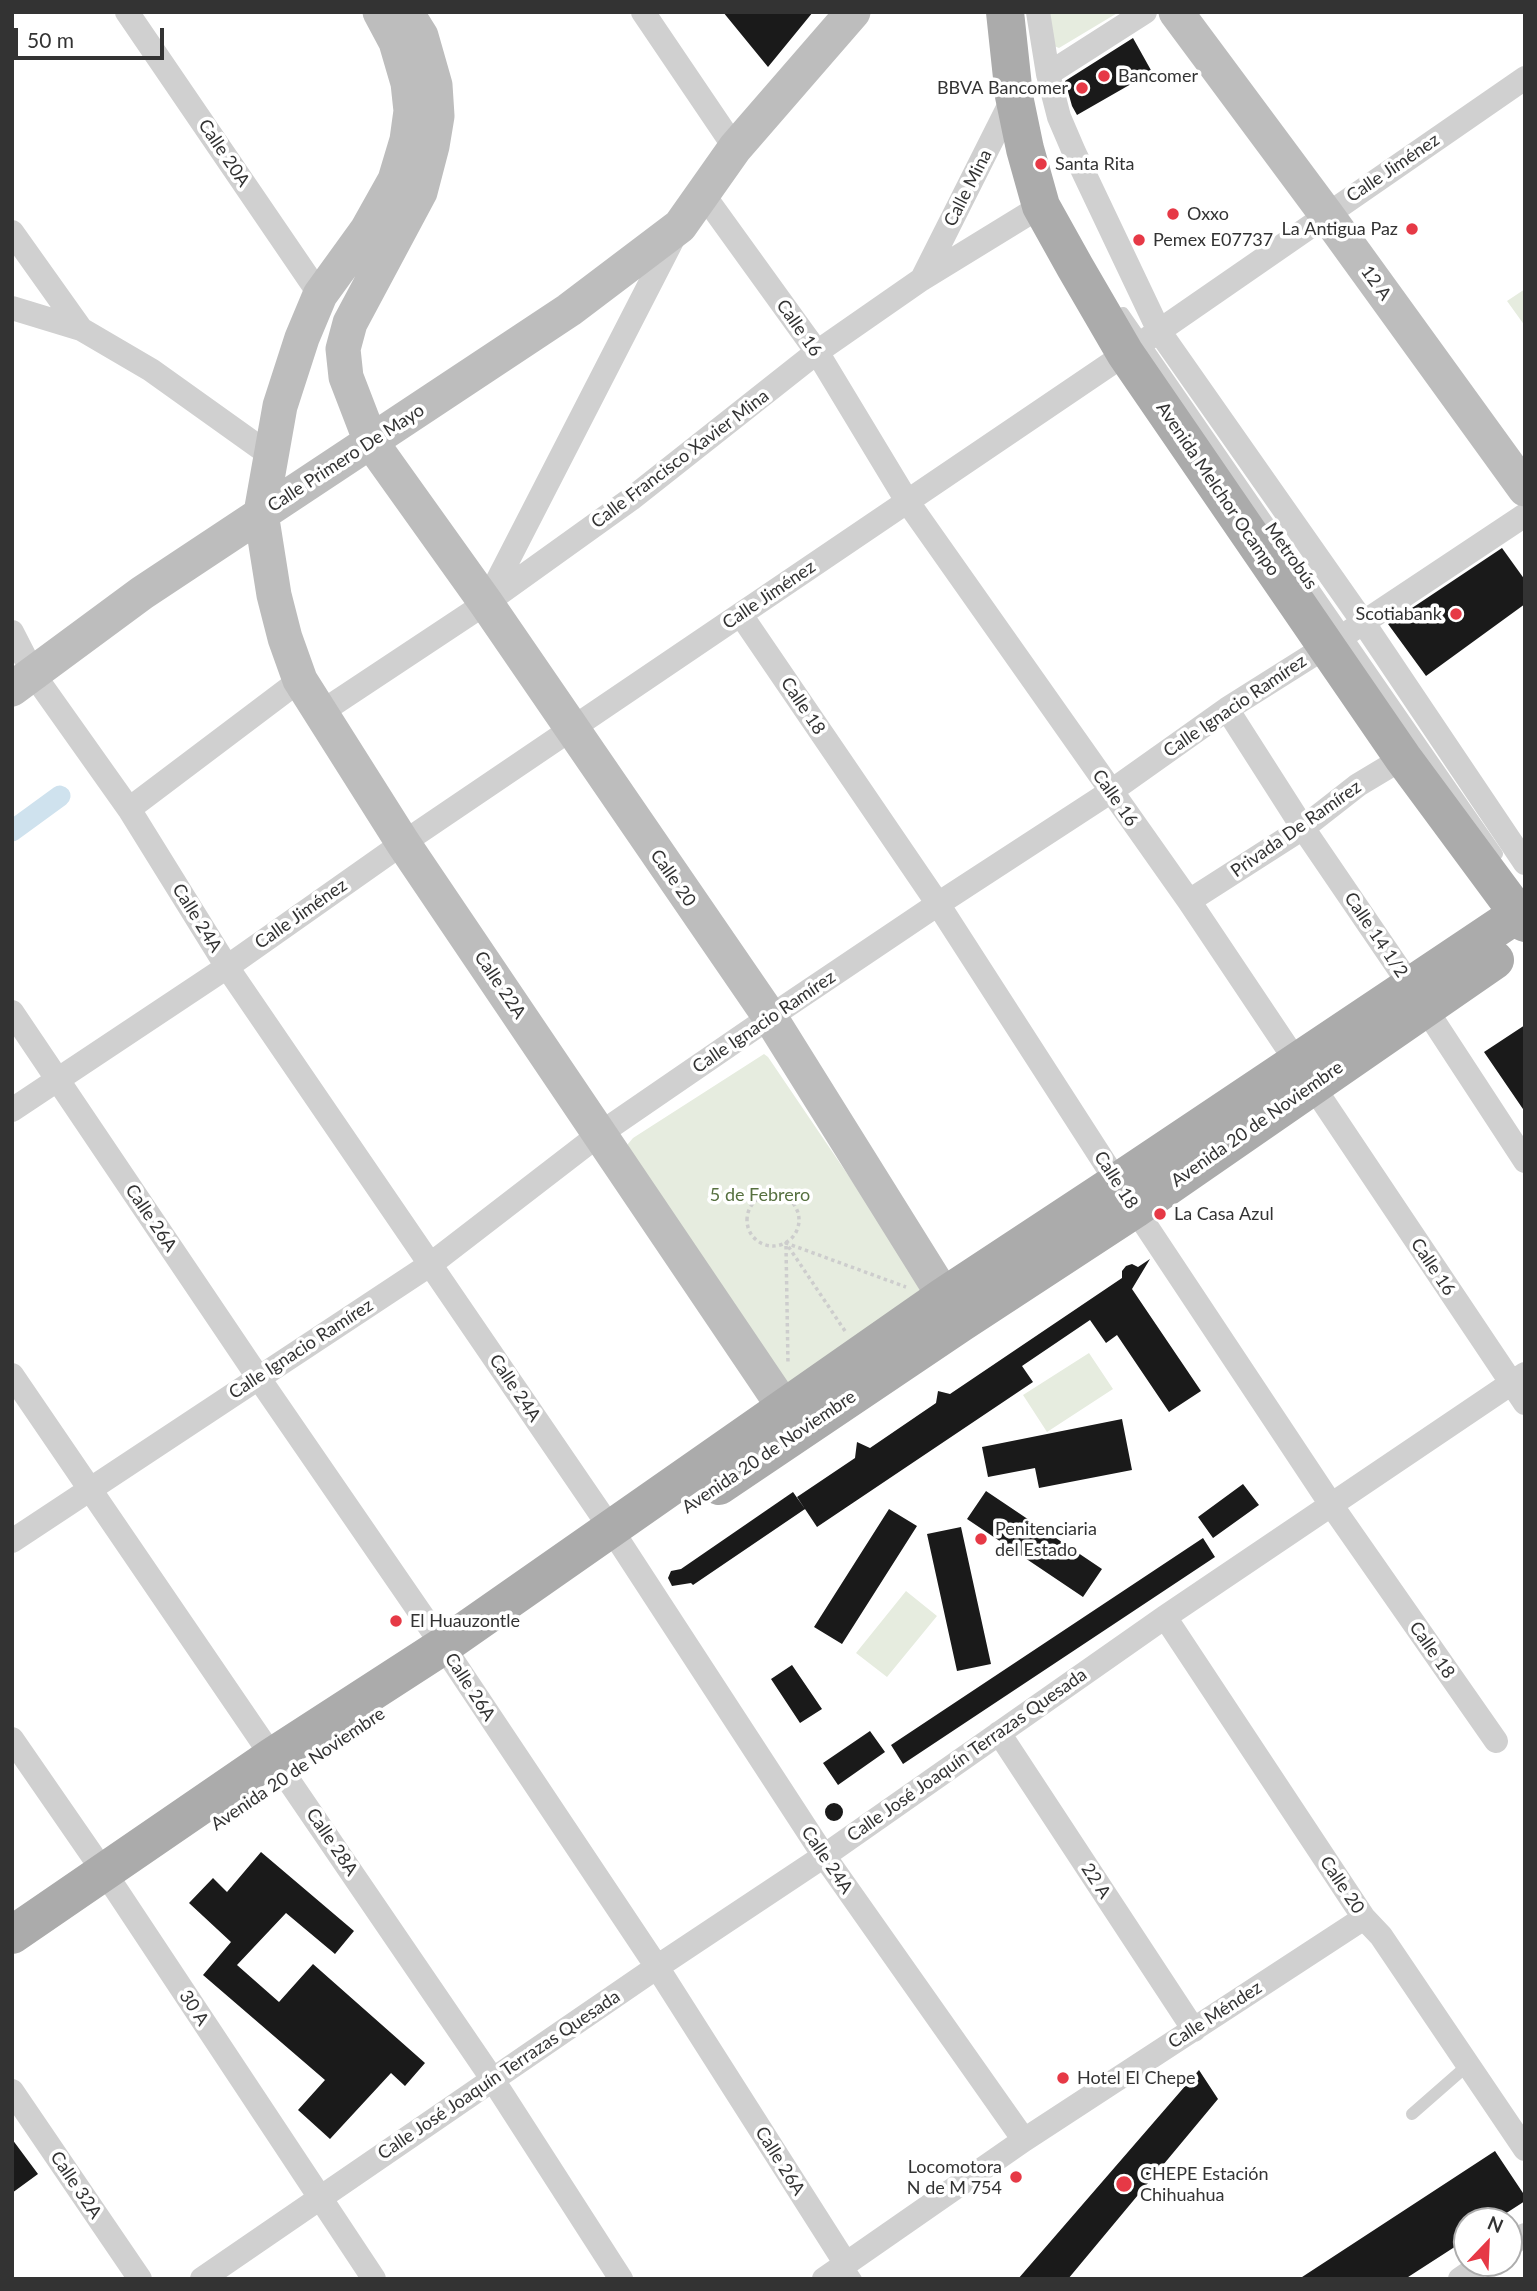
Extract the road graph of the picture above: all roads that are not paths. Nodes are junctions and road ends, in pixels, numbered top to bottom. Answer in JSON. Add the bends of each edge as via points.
{"nodes":[{"id":1,"x":127,"y":12,"type":"edge"},
{"id":2,"x":380,"y":12,"type":"edge"},
{"id":3,"x":406,"y":12,"type":"edge"},
{"id":4,"x":643,"y":12,"type":"edge"},
{"id":5,"x":853,"y":12,"type":"edge"},
{"id":6,"x":1038,"y":12,"type":"edge"},
{"id":7,"x":1145,"y":12,"type":"edge"},
{"id":8,"x":1176,"y":12,"type":"edge"},
{"id":9,"x":1013,"y":24,"type":"edge"},
{"id":10,"x":1048,"y":74,"type":"junction"},
{"id":11,"x":1525,"y":78,"type":"edge"},
{"id":12,"x":1014,"y":96,"type":"junction"},
{"id":13,"x":735,"y":148,"type":"junction"},
{"id":14,"x":704,"y":194,"type":"junction"},
{"id":15,"x":1041,"y":206,"type":"junction"},
{"id":16,"x":1326,"y":214,"type":"junction"},
{"id":17,"x":680,"y":226,"type":"junction"},
{"id":18,"x":1070,"y":231,"type":"dead end"},
{"id":19,"x":12,"y":232,"type":"edge"},
{"id":20,"x":922,"y":279,"type":"junction"},
{"id":21,"x":320,"y":295,"type":"junction"},
{"id":22,"x":1113,"y":297,"type":"dead end"},
{"id":23,"x":12,"y":308,"type":"edge"},
{"id":24,"x":81,"y":329,"type":"junction"},
{"id":25,"x":1142,"y":342,"type":"junction"},
{"id":26,"x":817,"y":352,"type":"junction"},
{"id":27,"x":371,"y":442,"type":"junction"},
{"id":28,"x":270,"y":455,"type":"junction"},
{"id":29,"x":1525,"y":489,"type":"edge"},
{"id":30,"x":907,"y":501,"type":"junction"},
{"id":31,"x":261,"y":513,"type":"junction"},
{"id":32,"x":1525,"y":515,"type":"edge"},
{"id":33,"x":486,"y":603,"type":"junction"},
{"id":34,"x":741,"y":615,"type":"junction"},
{"id":35,"x":12,"y":632,"type":"edge"},
{"id":36,"x":1345,"y":634,"type":"junction"},
{"id":37,"x":300,"y":680,"type":"junction"},
{"id":38,"x":23,"y":682,"type":"edge"},
{"id":39,"x":1227,"y":709,"type":"junction"},
{"id":40,"x":320,"y":713,"type":"junction"},
{"id":41,"x":571,"y":730,"type":"junction"},
{"id":42,"x":1403,"y":758,"type":"junction"},
{"id":43,"x":1110,"y":792,"type":"junction"},
{"id":44,"x":129,"y":809,"type":"junction"},
{"id":45,"x":1303,"y":828,"type":"junction"},
{"id":46,"x":403,"y":843,"type":"junction"},
{"id":47,"x":1513,"y":862,"type":"edge"},
{"id":48,"x":1189,"y":901,"type":"junction"},
{"id":49,"x":938,"y":904,"type":"junction"},
{"id":50,"x":1523,"y":922,"type":"edge"},
{"id":51,"x":227,"y":967,"type":"junction"},
{"id":52,"x":1417,"y":996,"type":"junction"},
{"id":53,"x":12,"y":1012,"type":"edge"},
{"id":54,"x":770,"y":1017,"type":"junction"},
{"id":55,"x":1303,"y":1074,"type":"junction"},
{"id":56,"x":58,"y":1079,"type":"junction"},
{"id":57,"x":12,"y":1110,"type":"edge"},
{"id":58,"x":601,"y":1133,"type":"junction"},
{"id":59,"x":1525,"y":1161,"type":"edge"},
{"id":60,"x":1126,"y":1196,"type":"junction"},
{"id":61,"x":431,"y":1264,"type":"junction"},
{"id":62,"x":939,"y":1303,"type":"junction"},
{"id":63,"x":12,"y":1375,"type":"edge"},
{"id":64,"x":258,"y":1377,"type":"junction"},
{"id":65,"x":1520,"y":1387,"type":"edge"},
{"id":66,"x":791,"y":1404,"type":"junction"},
{"id":67,"x":90,"y":1489,"type":"junction"},
{"id":68,"x":1332,"y":1506,"type":"junction"},
{"id":69,"x":617,"y":1540,"type":"junction"},
{"id":70,"x":12,"y":1541,"type":"edge"},
{"id":71,"x":1165,"y":1617,"type":"junction"},
{"id":72,"x":449,"y":1655,"type":"junction"},
{"id":73,"x":999,"y":1733,"type":"junction"},
{"id":74,"x":12,"y":1739,"type":"edge"},
{"id":75,"x":1496,"y":1741,"type":"dead end"},
{"id":76,"x":280,"y":1766,"type":"junction"},
{"id":77,"x":824,"y":1856,"type":"junction"},
{"id":78,"x":110,"y":1882,"type":"junction"},
{"id":79,"x":1364,"y":1918,"type":"junction"},
{"id":80,"x":12,"y":1935,"type":"edge"},
{"id":81,"x":12,"y":1963,"type":"edge"},
{"id":82,"x":657,"y":1967,"type":"junction"},
{"id":83,"x":1194,"y":2029,"type":"junction"},
{"id":84,"x":1468,"y":2065,"type":"junction"},
{"id":85,"x":493,"y":2080,"type":"junction"},
{"id":86,"x":12,"y":2091,"type":"edge"},
{"id":87,"x":1412,"y":2114,"type":"dead end"},
{"id":88,"x":1024,"y":2140,"type":"junction"},
{"id":89,"x":1525,"y":2149,"type":"edge"},
{"id":90,"x":318,"y":2197,"type":"junction"},
{"id":91,"x":851,"y":2271,"type":"edge"},
{"id":92,"x":139,"y":2279,"type":"edge"},
{"id":93,"x":202,"y":2279,"type":"edge"},
{"id":94,"x":374,"y":2279,"type":"edge"},
{"id":95,"x":621,"y":2279,"type":"edge"},
{"id":96,"x":824,"y":2279,"type":"edge"}],
"edges":[{"from":1,"to":21,"type":"street","name":"Calle 20A"},
{"from":2,"to":21,"type":"main road","name":"Calle 22A","via":[[396,42],[408,83],[407,140],[395,180],[367,230]]},
{"from":3,"to":27,"type":"main road","name":"Calle 20","via":[[421,36],[435,85],[437,116],[420,192],[349,323],[343,349],[346,377]]},
{"from":4,"to":13,"type":"street"},
{"from":5,"to":13,"type":"main road","name":"Calle Primero De Mayo"},
{"from":6,"to":10,"type":"street","name":"Avenida Melchor Ocampo"},
{"from":7,"to":10,"type":"street"},
{"from":8,"to":16,"type":"main road","name":"12 A"},
{"from":9,"to":12,"type":"main road","name":"Avenida Melchor Ocampo"},
{"from":9,"to":18,"type":"lane","via":[[1049,197]]},
{"from":10,"to":25,"type":"street","name":"Avenida Melchor Ocampo","via":[[1059,117]]},
{"from":11,"to":16,"type":"street","name":"Calle Jiménez"},
{"from":12,"to":15,"type":"main road","name":"Avenida Melchor Ocampo"},
{"from":12,"to":20,"type":"street","name":"Calle Mina"},
{"from":13,"to":14,"type":"main road","name":"Calle Primero De Mayo"},
{"from":14,"to":17,"type":"main road","name":"Calle Primero De Mayo"},
{"from":14,"to":26,"type":"street","name":"Calle 16"},
{"from":15,"to":20,"type":"street","name":"Calle Francisco Xavier Mina"},
{"from":15,"to":25,"type":"main road","name":"Avenida Melchor Ocampo"},
{"from":16,"to":25,"type":"street","name":"Calle Jiménez"},
{"from":16,"to":29,"type":"main road","name":"12 A"},
{"from":17,"to":27,"type":"main road","name":"Calle Primero De Mayo","via":[[569,310]]},
{"from":17,"to":33,"type":"street","name":"Calle Primero De Mayo"},
{"from":19,"to":24,"type":"street"},
{"from":20,"to":26,"type":"street","name":"Calle Francisco Xavier Mina"},
{"from":21,"to":28,"type":"main road","name":"Calle 22A","via":[[280,406]]},
{"from":22,"to":25,"type":"lane"},
{"from":23,"to":24,"type":"street"},
{"from":24,"to":28,"type":"street","via":[[151,370]]},
{"from":25,"to":30,"type":"street","name":"Calle Jiménez"},
{"from":25,"to":36,"type":"main road","name":"Avenida Melchor Ocampo"},
{"from":26,"to":30,"type":"street","name":"Calle 16"},
{"from":26,"to":33,"type":"street","name":"Calle Francisco Xavier Mina","via":[[631,499]]},
{"from":27,"to":31,"type":"main road","name":"Calle Primero De Mayo"},
{"from":27,"to":33,"type":"main road","name":"Calle 20"},
{"from":28,"to":31,"type":"main road","name":"Calle 22A"},
{"from":30,"to":34,"type":"street","name":"Calle Jiménez"},
{"from":30,"to":43,"type":"street","name":"Calle 16"},
{"from":31,"to":37,"type":"main road","name":"Calle 22A","via":[[277,606]]},
{"from":31,"to":38,"type":"main road","name":"Calle Primero De Mayo","via":[[142,593]]},
{"from":32,"to":36,"type":"street","name":"Calle Ignacio Ramírez"},
{"from":33,"to":40,"type":"street","name":"Calle Francisco Xavier Mina"},
{"from":33,"to":41,"type":"main road","name":"Calle 20"},
{"from":34,"to":41,"type":"street","name":"Calle Jiménez"},
{"from":34,"to":49,"type":"street","name":"Calle 18"},
{"from":35,"to":38,"type":"street","name":"Calle 24A"},
{"from":36,"to":39,"type":"street","name":"Calle Ignacio Ramírez"},
{"from":36,"to":42,"type":"main road","name":"Avenida Melchor Ocampo"},
{"from":36,"to":47,"type":"street","name":"Avenida Melchor Ocampo"},
{"from":37,"to":40,"type":"main road","name":"Calle 22A"},
{"from":37,"to":44,"type":"street"},
{"from":38,"to":44,"type":"street","name":"Calle 24A"},
{"from":39,"to":43,"type":"street","name":"Calle Ignacio Ramírez"},
{"from":39,"to":45,"type":"street","name":"Calle 14 1/2"},
{"from":40,"to":46,"type":"main road","name":"Calle 22A"},
{"from":41,"to":46,"type":"street","name":"Calle Jiménez"},
{"from":41,"to":54,"type":"main road","name":"Calle 20"},
{"from":42,"to":45,"type":"street","name":"Privada De Ramírez"},
{"from":42,"to":50,"type":"main road","name":"Avenida Melchor Ocampo"},
{"from":43,"to":48,"type":"street","name":"Calle 16"},
{"from":43,"to":49,"type":"street","name":"Calle Ignacio Ramírez"},
{"from":44,"to":51,"type":"street","name":"Calle 24A"},
{"from":45,"to":48,"type":"street","name":"Privada De Ramírez"},
{"from":45,"to":52,"type":"street","name":"Calle 14 1/2"},
{"from":46,"to":51,"type":"street","name":"Calle Jiménez"},
{"from":46,"to":58,"type":"main road","name":"Calle 22A"},
{"from":48,"to":55,"type":"street","name":"Calle 16"},
{"from":49,"to":54,"type":"street","name":"Calle Ignacio Ramírez"},
{"from":49,"to":60,"type":"street","name":"Calle 18"},
{"from":50,"to":52,"type":"main road","name":"Avenida 20 de Noviembre"},
{"from":51,"to":56,"type":"street","name":"Calle Jiménez"},
{"from":51,"to":61,"type":"street","name":"Calle 24A"},
{"from":52,"to":55,"type":"main road","name":"Avenida 20 de Noviembre"},
{"from":52,"to":59,"type":"street","name":"Calle 14 1/2"},
{"from":53,"to":56,"type":"street","name":"Calle 26A"},
{"from":54,"to":58,"type":"street","name":"Calle Ignacio Ramírez"},
{"from":54,"to":62,"type":"main road","name":"Calle 20"},
{"from":55,"to":60,"type":"main road","name":"Avenida 20 de Noviembre"},
{"from":55,"to":65,"type":"street","name":"Calle 16"},
{"from":56,"to":57,"type":"street","name":"Calle Jiménez"},
{"from":56,"to":64,"type":"street","name":"Calle 26A"},
{"from":58,"to":61,"type":"street","name":"Calle Ignacio Ramírez"},
{"from":58,"to":66,"type":"main road","name":"Calle 22A"},
{"from":60,"to":62,"type":"main road","name":"Avenida 20 de Noviembre"},
{"from":60,"to":68,"type":"street","name":"Calle 18"},
{"from":61,"to":64,"type":"street","name":"Calle Ignacio Ramírez"},
{"from":61,"to":69,"type":"street","name":"Calle 24A"},
{"from":62,"to":66,"type":"main road","name":"Avenida 20 de Noviembre"},
{"from":63,"to":67,"type":"street","name":"Calle 28A"},
{"from":64,"to":67,"type":"street","name":"Calle Ignacio Ramírez"},
{"from":64,"to":72,"type":"street","name":"Calle 26A"},
{"from":65,"to":68,"type":"street","name":"Calle José Joaquín Terrazas Quesada"},
{"from":66,"to":69,"type":"main road","name":"Avenida 20 de Noviembre"},
{"from":67,"to":70,"type":"street","name":"Calle Ignacio Ramírez"},
{"from":67,"to":76,"type":"street","name":"Calle 28A"},
{"from":68,"to":71,"type":"street","name":"Calle José Joaquín Terrazas Quesada"},
{"from":68,"to":75,"type":"street","name":"Calle 18"},
{"from":69,"to":72,"type":"main road","name":"Avenida 20 de Noviembre"},
{"from":69,"to":77,"type":"street","name":"Calle 24A"},
{"from":71,"to":73,"type":"street","name":"Calle José Joaquín Terrazas Quesada"},
{"from":71,"to":79,"type":"street","name":"Calle 20"},
{"from":72,"to":76,"type":"main road","name":"Avenida 20 de Noviembre"},
{"from":72,"to":82,"type":"street","name":"Calle 26A"},
{"from":73,"to":77,"type":"street","name":"Calle José Joaquín Terrazas Quesada"},
{"from":73,"to":83,"type":"street","name":"22 A"},
{"from":74,"to":78,"type":"street","name":"30 A"},
{"from":76,"to":78,"type":"main road","name":"Avenida 20 de Noviembre"},
{"from":76,"to":85,"type":"street","name":"Calle 28A"},
{"from":77,"to":82,"type":"street","name":"Calle José Joaquín Terrazas Quesada"},
{"from":77,"to":88,"type":"street","name":"Calle 24A"},
{"from":78,"to":80,"type":"main road","name":"Avenida 20 de Noviembre"},
{"from":78,"to":81,"type":"main road","name":"Avenida 20 de Noviembre"},
{"from":78,"to":90,"type":"street","name":"30 A"},
{"from":79,"to":83,"type":"street","name":"Calle Méndez"},
{"from":79,"to":84,"type":"street","name":"Calle 20"},
{"from":82,"to":85,"type":"street","name":"Calle José Joaquín Terrazas Quesada"},
{"from":82,"to":91,"type":"street","name":"Calle 26A"},
{"from":83,"to":88,"type":"street","name":"Calle Méndez"},
{"from":84,"to":87,"type":"lane"},
{"from":84,"to":89,"type":"street","name":"Calle 20"},
{"from":85,"to":90,"type":"street","name":"Calle José Joaquín Terrazas Quesada"},
{"from":85,"to":95,"type":"street","name":"Calle 28A"},
{"from":86,"to":92,"type":"street","name":"Calle 32A"},
{"from":88,"to":91,"type":"street","name":"Calle Méndez"},
{"from":90,"to":93,"type":"street","name":"Calle José Joaquín Terrazas Quesada"},
{"from":90,"to":94,"type":"street","name":"30 A"},
{"from":91,"to":96,"type":"street","name":"Calle Méndez"}]}
